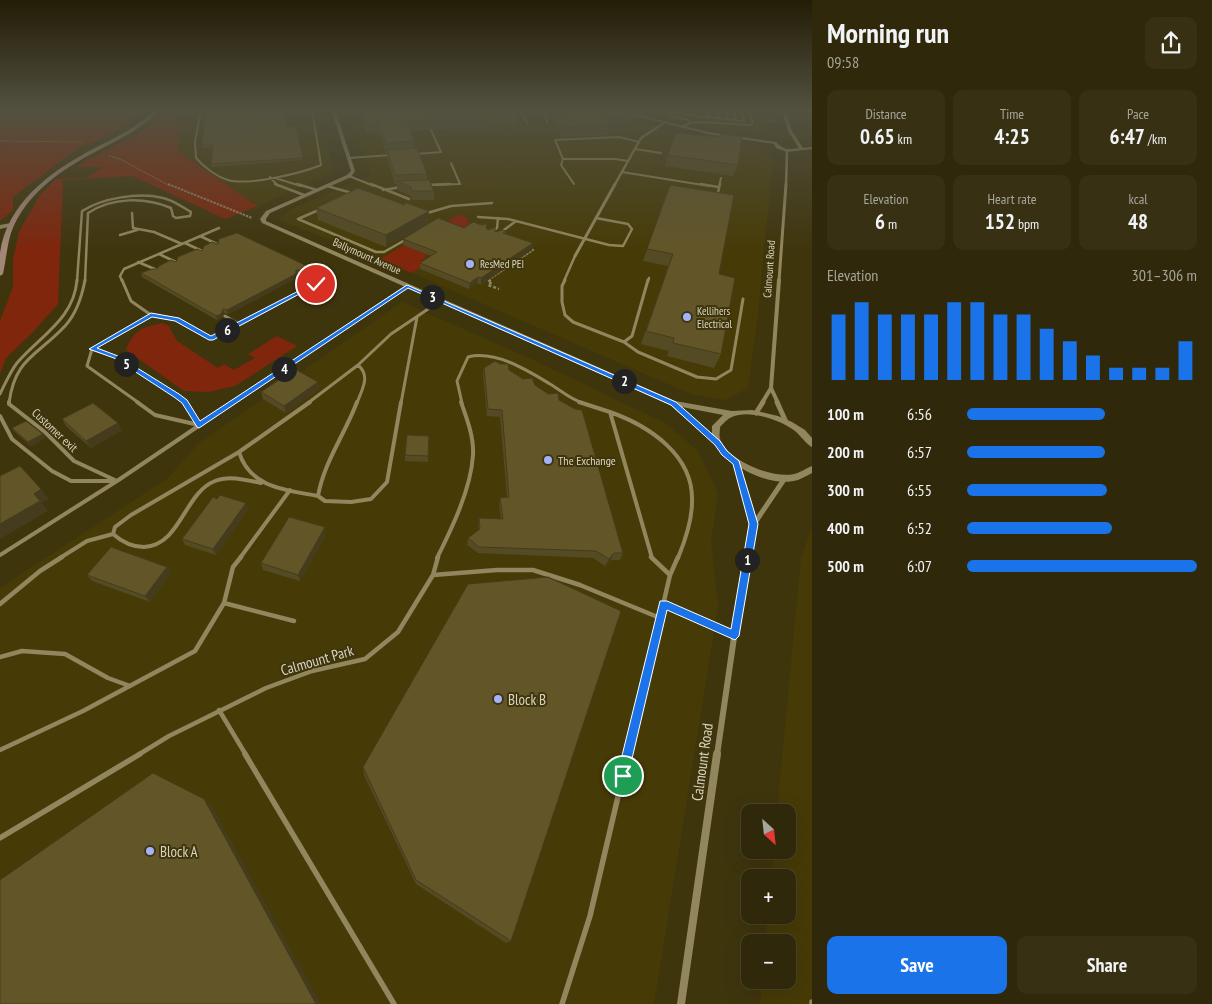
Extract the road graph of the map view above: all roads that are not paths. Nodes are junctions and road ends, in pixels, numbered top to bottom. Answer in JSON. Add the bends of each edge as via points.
{"nodes":[{"id":1,"x":85,"y":156,"type":"edge"},
{"id":2,"x":195,"y":156,"type":"edge"},
{"id":3,"x":320,"y":156,"type":"edge"},
{"id":4,"x":382,"y":156,"type":"edge"},
{"id":5,"x":562,"y":156,"type":"edge"},
{"id":6,"x":631,"y":156,"type":"edge"},
{"id":7,"x":788,"y":156,"type":"edge"},
{"id":8,"x":349,"y":158,"type":"joint"},
{"id":9,"x":563,"y":159,"type":"junction"},
{"id":10,"x":628,"y":161,"type":"junction"},
{"id":11,"x":451,"y":163,"type":"dead end"},
{"id":12,"x":622,"y":172,"type":"junction"},
{"id":13,"x":350,"y":176,"type":"junction"},
{"id":14,"x":270,"y":177,"type":"junction"},
{"id":15,"x":721,"y":178,"type":"edge"},
{"id":16,"x":574,"y":184,"type":"dead end"},
{"id":17,"x":326,"y":186,"type":"junction"},
{"id":18,"x":422,"y":186,"type":"edge"},
{"id":19,"x":404,"y":187,"type":"edge"},
{"id":20,"x":718,"y":187,"type":"junction"},
{"id":21,"x":317,"y":190,"type":"junction"},
{"id":22,"x":383,"y":190,"type":"junction"},
{"id":23,"x":304,"y":195,"type":"junction"},
{"id":24,"x":347,"y":197,"type":"edge"},
{"id":25,"x":718,"y":197,"type":"edge"},
{"id":26,"x":409,"y":199,"type":"edge"},
{"id":27,"x":492,"y":203,"type":"dead end"},
{"id":28,"x":322,"y":208,"type":"edge"},
{"id":29,"x":132,"y":213,"type":"dead end"},
{"id":30,"x":478,"y":217,"type":"dead end"},
{"id":31,"x":498,"y":218,"type":"junction"},
{"id":32,"x":596,"y":218,"type":"junction"},
{"id":33,"x":428,"y":219,"type":"edge"},
{"id":34,"x":516,"y":221,"type":"junction"},
{"id":35,"x":11,"y":225,"type":"junction"},
{"id":36,"x":0,"y":227,"type":"edge"},
{"id":37,"x":219,"y":228,"type":"dead end"},
{"id":38,"x":137,"y":230,"type":"junction"},
{"id":39,"x":488,"y":233,"type":"edge"},
{"id":40,"x":120,"y":235,"type":"dead end"},
{"id":41,"x":200,"y":236,"type":"junction"},
{"id":42,"x":496,"y":236,"type":"edge"},
{"id":43,"x":585,"y":238,"type":"junction"},
{"id":44,"x":406,"y":239,"type":"edge"},
{"id":45,"x":183,"y":243,"type":"junction"},
{"id":46,"x":217,"y":244,"type":"edge"},
{"id":47,"x":202,"y":250,"type":"edge"},
{"id":48,"x":159,"y":254,"type":"junction"},
{"id":49,"x":575,"y":256,"type":"joint"},
{"id":50,"x":138,"y":262,"type":"junction"},
{"id":51,"x":176,"y":262,"type":"edge"},
{"id":52,"x":157,"y":270,"type":"edge"},
{"id":53,"x":0,"y":274,"type":"edge"},
{"id":54,"x":299,"y":276,"type":"edge"},
{"id":55,"x":328,"y":278,"type":"dead end"},
{"id":56,"x":649,"y":278,"type":"dead end"},
{"id":57,"x":316,"y":284,"type":"junction"},
{"id":58,"x":407,"y":286,"type":"junction"},
{"id":59,"x":743,"y":299,"type":"dead end"},
{"id":60,"x":440,"y":301,"type":"junction"},
{"id":61,"x":151,"y":315,"type":"junction"},
{"id":62,"x":224,"y":316,"type":"edge"},
{"id":63,"x":417,"y":317,"type":"junction"},
{"id":64,"x":240,"y":324,"type":"junction"},
{"id":65,"x":624,"y":342,"type":"junction"},
{"id":66,"x":92,"y":349,"type":"junction"},
{"id":67,"x":358,"y":365,"type":"junction"},
{"id":68,"x":771,"y":388,"type":"junction"},
{"id":69,"x":0,"y":394,"type":"edge"},
{"id":70,"x":673,"y":403,"type":"junction"},
{"id":71,"x":9,"y":404,"type":"joint"},
{"id":72,"x":610,"y":412,"type":"junction"},
{"id":73,"x":756,"y":412,"type":"junction"},
{"id":74,"x":732,"y":414,"type":"junction"},
{"id":75,"x":0,"y":416,"type":"edge"},
{"id":76,"x":786,"y":422,"type":"junction"},
{"id":77,"x":199,"y":426,"type":"junction"},
{"id":78,"x":812,"y":442,"type":"edge"},
{"id":79,"x":717,"y":443,"type":"junction"},
{"id":80,"x":239,"y":452,"type":"junction"},
{"id":81,"x":736,"y":463,"type":"junction"},
{"id":82,"x":812,"y":469,"type":"edge"},
{"id":83,"x":800,"y":476,"type":"junction"},
{"id":84,"x":785,"y":478,"type":"junction"},
{"id":85,"x":812,"y":479,"type":"edge"},
{"id":86,"x":117,"y":481,"type":"junction"},
{"id":87,"x":263,"y":483,"type":"junction"},
{"id":88,"x":290,"y":490,"type":"junction"},
{"id":89,"x":318,"y":496,"type":"junction"},
{"id":90,"x":754,"y":524,"type":"junction"},
{"id":91,"x":113,"y":534,"type":"junction"},
{"id":92,"x":0,"y":555,"type":"edge"},
{"id":93,"x":433,"y":575,"type":"junction"},
{"id":94,"x":670,"y":575,"type":"junction"},
{"id":95,"x":224,"y":603,"type":"junction"},
{"id":96,"x":0,"y":604,"type":"edge"},
{"id":97,"x":660,"y":618,"type":"junction"},
{"id":98,"x":294,"y":621,"type":"dead end"},
{"id":99,"x":0,"y":657,"type":"edge"},
{"id":100,"x":130,"y":686,"type":"junction"},
{"id":101,"x":219,"y":710,"type":"junction"},
{"id":102,"x":0,"y":750,"type":"edge"},
{"id":103,"x":0,"y":838,"type":"edge"},
{"id":104,"x":394,"y":1004,"type":"edge"},
{"id":105,"x":562,"y":1004,"type":"edge"},
{"id":106,"x":681,"y":1004,"type":"edge"}],
"edges":[{"from":1,"to":35,"type":"main road","via":[[51,177],[22,206]]},
{"from":2,"to":14,"type":"lane","via":[[214,173],[229,181]]},
{"from":3,"to":14,"type":"lane","via":[[321,165],[311,171]]},
{"from":4,"to":8,"type":"lane"},
{"from":5,"to":9,"type":"lane"},
{"from":6,"to":10,"type":"street"},
{"from":7,"to":68,"type":"street","name":"Calmount Road"},
{"from":8,"to":13,"type":"street","via":[[353,171]]},
{"from":9,"to":10,"type":"lane"},
{"from":9,"to":16,"type":"lane","via":[[561,165]]},
{"from":10,"to":12,"type":"street"},
{"from":11,"to":18,"type":"lane","via":[[460,184]]},
{"from":12,"to":20,"type":"lane"},
{"from":12,"to":32,"type":"street"},
{"from":13,"to":17,"type":"street"},
{"from":13,"to":22,"type":"lane"},
{"from":14,"to":21,"type":"lane"},
{"from":14,"to":23,"type":"lane","via":[[276,185]]},
{"from":15,"to":20,"type":"lane"},
{"from":17,"to":21,"type":"street"},
{"from":17,"to":24,"type":"lane","via":[[355,193]]},
{"from":19,"to":22,"type":"lane"},
{"from":20,"to":25,"type":"lane"},
{"from":21,"to":23,"type":"street"},
{"from":22,"to":26,"type":"lane"},
{"from":23,"to":58,"type":"street","name":"Ballymount Avenue","via":[[268,212],[263,219],[273,227]]},
{"from":27,"to":33,"type":"lane","via":[[450,206],[420,216]]},
{"from":28,"to":44,"type":"lane","via":[[298,219],[376,252],[384,252]]},
{"from":29,"to":38,"type":"lane","via":[[133,228]]},
{"from":30,"to":31,"type":"lane"},
{"from":31,"to":34,"type":"lane"},
{"from":31,"to":39,"type":"lane","via":[[497,228]]},
{"from":32,"to":43,"type":"street"},
{"from":32,"to":43,"type":"lane","via":[[628,224],[632,229],[623,246]]},
{"from":34,"to":42,"type":"lane"},
{"from":34,"to":43,"type":"lane"},
{"from":35,"to":36,"type":"street"},
{"from":35,"to":53,"type":"main road"},
{"from":37,"to":41,"type":"lane"},
{"from":38,"to":40,"type":"lane"},
{"from":38,"to":45,"type":"lane","via":[[154,232]]},
{"from":41,"to":45,"type":"lane"},
{"from":41,"to":46,"type":"lane"},
{"from":43,"to":49,"type":"street"},
{"from":45,"to":47,"type":"lane"},
{"from":45,"to":48,"type":"lane"},
{"from":48,"to":50,"type":"lane"},
{"from":48,"to":51,"type":"lane"},
{"from":49,"to":65,"type":"lane","via":[[562,286],[565,315],[573,322]]},
{"from":50,"to":52,"type":"lane"},
{"from":50,"to":61,"type":"lane","via":[[124,269],[120,276],[131,301]]},
{"from":54,"to":57,"type":"lane"},
{"from":55,"to":57,"type":"lane"},
{"from":56,"to":65,"type":"lane","via":[[632,336]]},
{"from":57,"to":64,"type":"lane"},
{"from":58,"to":60,"type":"street","name":"Ballymount Avenue"},
{"from":58,"to":77,"type":"lane"},
{"from":59,"to":65,"type":"lane","via":[[731,370],[716,379],[697,378],[638,352]]},
{"from":60,"to":63,"type":"lane"},
{"from":60,"to":70,"type":"street","name":"Ballymount Avenue"},
{"from":61,"to":64,"type":"lane","via":[[177,320],[211,339]]},
{"from":61,"to":66,"type":"lane"},
{"from":62,"to":64,"type":"lane"},
{"from":63,"to":67,"type":"lane","via":[[391,334]]},
{"from":63,"to":89,"type":"lane","via":[[387,482],[371,499],[342,502],[326,501]]},
{"from":66,"to":77,"type":"lane","via":[[116,357],[177,396]]},
{"from":66,"to":77,"type":"lane","via":[[87,366],[155,415]]},
{"from":67,"to":80,"type":"lane"},
{"from":67,"to":89,"type":"lane","via":[[364,370],[366,379],[351,419],[321,478]]},
{"from":68,"to":73,"type":"street","name":"Calmount Road"},
{"from":68,"to":76,"type":"street","name":"Calmount Road"},
{"from":69,"to":71,"type":"lane","via":[[16,364],[66,314],[76,290],[82,211],[96,203],[149,197],[165,198],[192,212],[190,216],[176,218],[171,208],[163,203],[137,200],[97,206],[88,213],[86,275],[81,298],[66,325],[26,360],[12,383]]},
{"from":70,"to":74,"type":"street","name":"Ballymount Avenue"},
{"from":70,"to":79,"type":"street","name":"Ballymount Avenue"},
{"from":71,"to":86,"type":"lane","name":"Customer exit","via":[[50,436],[74,461]]},
{"from":72,"to":93,"type":"lane","name":"Calmount Park","via":[[570,399],[551,384],[498,357],[480,354],[468,357],[457,381],[470,427],[473,456],[465,491],[436,560]]},
{"from":72,"to":94,"type":"lane","via":[[651,557]]},
{"from":72,"to":94,"type":"lane","via":[[631,419],[661,437],[681,462],[692,495],[688,528]]},
{"from":73,"to":74,"type":"street","name":"Ballymount Avenue"},
{"from":73,"to":76,"type":"street"},
{"from":74,"to":79,"type":"street","via":[[716,425]]},
{"from":75,"to":86,"type":"lane","via":[[12,439],[52,471],[71,481]]},
{"from":76,"to":78,"type":"street"},
{"from":77,"to":86,"type":"lane"},
{"from":79,"to":81,"type":"street","name":"Ballymount Avenue"},
{"from":80,"to":87,"type":"lane","via":[[248,472]]},
{"from":80,"to":91,"type":"lane","via":[[131,515],[115,527]]},
{"from":81,"to":84,"type":"street","via":[[768,476]]},
{"from":81,"to":90,"type":"street","name":"Calmount Road"},
{"from":82,"to":83,"type":"street"},
{"from":83,"to":84,"type":"street"},
{"from":83,"to":85,"type":"street"},
{"from":84,"to":90,"type":"street","name":"Calmount Road"},
{"from":86,"to":92,"type":"lane"},
{"from":87,"to":88,"type":"lane"},
{"from":87,"to":91,"type":"lane","via":[[234,478],[214,481],[200,490],[161,543],[146,548],[125,544]]},
{"from":88,"to":89,"type":"lane"},
{"from":88,"to":95,"type":"lane","via":[[233,567]]},
{"from":90,"to":106,"type":"street","name":"Calmount Road"},
{"from":91,"to":96,"type":"lane","via":[[87,541]]},
{"from":93,"to":97,"type":"lane","via":[[533,570],[580,585]]},
{"from":93,"to":101,"type":"lane","name":"Calmount Park","via":[[398,632],[365,659],[312,671]]},
{"from":94,"to":97,"type":"lane"},
{"from":95,"to":98,"type":"lane"},
{"from":95,"to":100,"type":"lane","via":[[195,651]]},
{"from":97,"to":105,"type":"lane","via":[[590,916]]},
{"from":99,"to":100,"type":"lane","via":[[22,651],[65,654],[108,678]]},
{"from":100,"to":102,"type":"lane"},
{"from":101,"to":103,"type":"lane","name":"Calmount Park","via":[[168,736]]},
{"from":101,"to":104,"type":"lane"}]}
